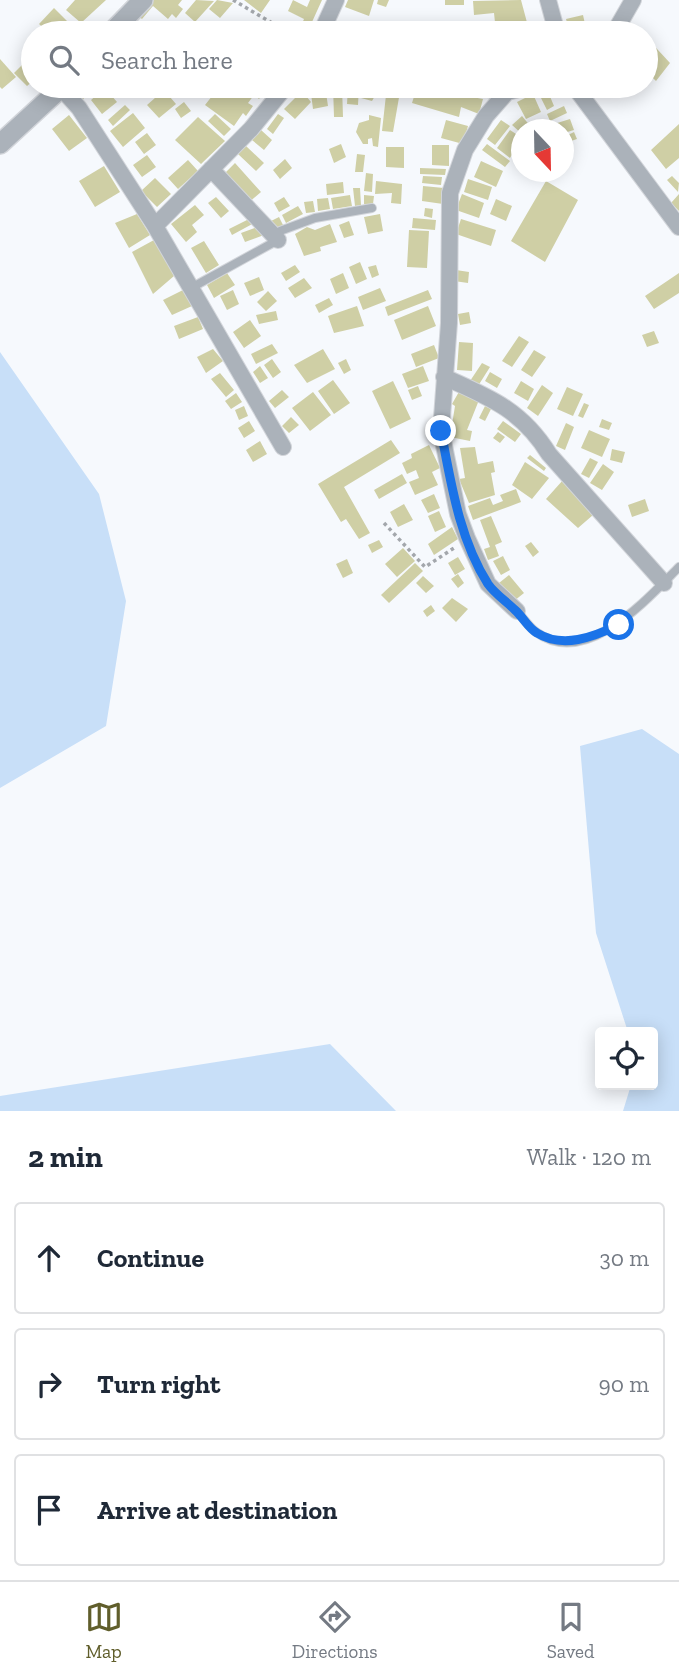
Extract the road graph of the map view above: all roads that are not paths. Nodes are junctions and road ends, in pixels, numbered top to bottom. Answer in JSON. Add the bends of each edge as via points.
{"nodes":[{"id":1,"x":143,"y":0,"type":"edge"},
{"id":2,"x":336,"y":0,"type":"edge"},
{"id":3,"x":548,"y":0,"type":"edge"},
{"id":4,"x":633,"y":0,"type":"edge"},
{"id":5,"x":123,"y":21,"type":"edge"},
{"id":6,"x":326,"y":21,"type":"edge"},
{"id":7,"x":553,"y":21,"type":"edge"},
{"id":8,"x":621,"y":21,"type":"edge"},
{"id":9,"x":50,"y":98,"type":"edge"},
{"id":10,"x":71,"y":98,"type":"edge"},
{"id":11,"x":276,"y":98,"type":"edge"},
{"id":12,"x":502,"y":98,"type":"edge"},
{"id":13,"x":581,"y":98,"type":"edge"},
{"id":14,"x":0,"y":144,"type":"edge"},
{"id":15,"x":211,"y":169,"type":"junction"},
{"id":16,"x":372,"y":208,"type":"dead end"},
{"id":17,"x":155,"y":226,"type":"junction"},
{"id":18,"x":679,"y":227,"type":"edge"},
{"id":19,"x":278,"y":240,"type":"junction"},
{"id":20,"x":191,"y":288,"type":"junction"},
{"id":21,"x":444,"y":377,"type":"junction"},
{"id":22,"x":283,"y":447,"type":"dead end"},
{"id":23,"x":679,"y":567,"type":"edge"},
{"id":24,"x":664,"y":583,"type":"junction"},
{"id":25,"x":517,"y":611,"type":"joint"}],
"edges":[{"from":1,"to":5,"type":"street"},
{"from":2,"to":6,"type":"street"},
{"from":3,"to":7,"type":"street"},
{"from":4,"to":8,"type":"street"},
{"from":9,"to":14,"type":"street"},
{"from":10,"to":17,"type":"street"},
{"from":11,"to":15,"type":"street"},
{"from":12,"to":21,"type":"street","via":[[465,150],[450,192]]},
{"from":13,"to":18,"type":"street"},
{"from":15,"to":17,"type":"street"},
{"from":15,"to":19,"type":"street"},
{"from":16,"to":19,"type":"lane","via":[[315,218],[279,231]]},
{"from":17,"to":20,"type":"street"},
{"from":19,"to":20,"type":"lane"},
{"from":20,"to":22,"type":"street"},
{"from":21,"to":24,"type":"street","via":[[493,401],[534,430],[549,454]]},
{"from":21,"to":25,"type":"street","via":[[441,431],[458,514],[488,584]]},
{"from":23,"to":24,"type":"lane"},
{"from":24,"to":25,"type":"lane","via":[[619,625],[571,641],[535,632]]}]}
